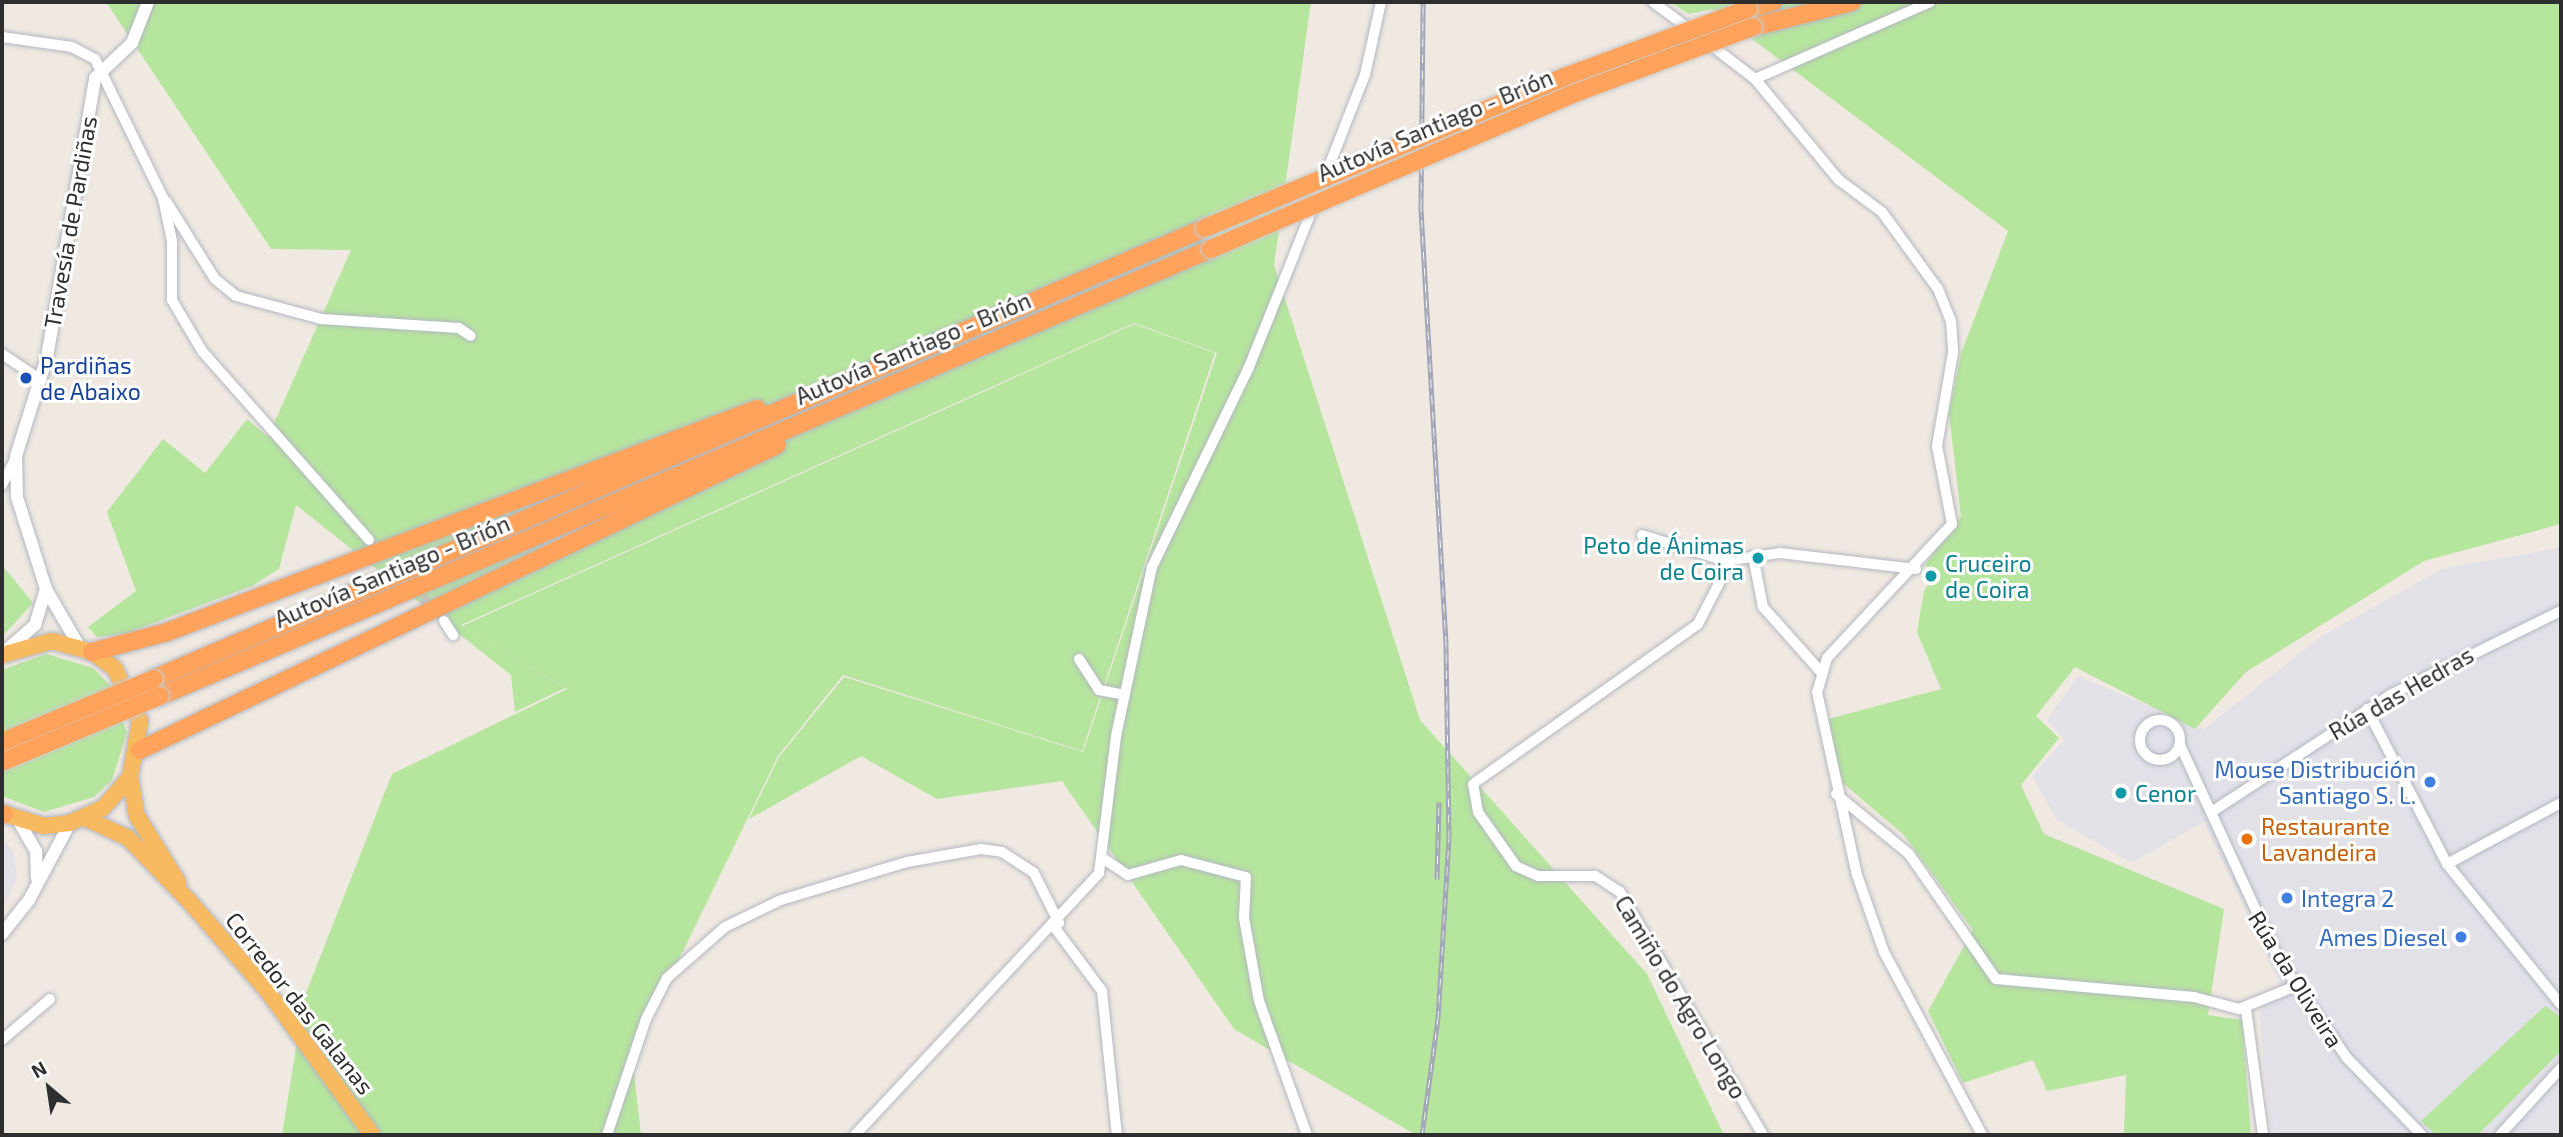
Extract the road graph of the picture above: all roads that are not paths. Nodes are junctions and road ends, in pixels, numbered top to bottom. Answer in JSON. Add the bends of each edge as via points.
{"nodes":[{"id":1,"x":148,"y":2,"type":"edge"},
{"id":2,"x":1381,"y":2,"type":"edge"},
{"id":3,"x":1653,"y":2,"type":"edge"},
{"id":4,"x":1773,"y":2,"type":"edge"},
{"id":5,"x":1852,"y":2,"type":"edge"},
{"id":6,"x":1930,"y":2,"type":"edge"},
{"id":7,"x":2,"y":37,"type":"edge"},
{"id":8,"x":101,"y":68,"type":"junction"},
{"id":9,"x":1755,"y":79,"type":"junction"},
{"id":10,"x":163,"y":198,"type":"junction"},
{"id":11,"x":471,"y":337,"type":"dead end"},
{"id":12,"x":2,"y":354,"type":"edge"},
{"id":13,"x":41,"y":380,"type":"junction"},
{"id":14,"x":831,"y":389,"type":"junction"},
{"id":15,"x":859,"y":397,"type":"junction"},
{"id":16,"x":16,"y":456,"type":"junction"},
{"id":17,"x":2,"y":485,"type":"edge"},
{"id":18,"x":1642,"y":535,"type":"dead end"},
{"id":19,"x":369,"y":541,"type":"tunnel mouth"},
{"id":20,"x":1753,"y":556,"type":"junction"},
{"id":21,"x":1729,"y":562,"type":"junction"},
{"id":22,"x":1916,"y":569,"type":"junction"},
{"id":23,"x":46,"y":589,"type":"junction"},
{"id":24,"x":2561,"y":611,"type":"edge"},
{"id":25,"x":444,"y":621,"type":"tunnel mouth"},
{"id":26,"x":453,"y":635,"type":"dead end"},
{"id":27,"x":86,"y":649,"type":"junction"},
{"id":28,"x":2,"y":654,"type":"edge"},
{"id":29,"x":1079,"y":659,"type":"dead end"},
{"id":30,"x":1819,"y":671,"type":"junction"},
{"id":31,"x":1125,"y":695,"type":"junction"},
{"id":32,"x":2367,"y":709,"type":"junction"},
{"id":33,"x":2,"y":742,"type":"edge"},
{"id":34,"x":2180,"y":745,"type":"junction"},
{"id":35,"x":140,"y":750,"type":"junction"},
{"id":36,"x":2169,"y":758,"type":"junction"},
{"id":37,"x":2,"y":762,"type":"edge"},
{"id":38,"x":2185,"y":764,"type":"junction"},
{"id":39,"x":130,"y":777,"type":"junction"},
{"id":40,"x":1836,"y":794,"type":"junction"},
{"id":41,"x":2561,"y":803,"type":"edge"},
{"id":42,"x":2213,"y":811,"type":"junction"},
{"id":43,"x":6,"y":815,"type":"edge"},
{"id":44,"x":77,"y":821,"type":"junction"},
{"id":45,"x":1104,"y":859,"type":"junction"},
{"id":46,"x":2447,"y":864,"type":"junction"},
{"id":47,"x":37,"y":885,"type":"junction"},
{"id":48,"x":190,"y":902,"type":"junction"},
{"id":49,"x":1057,"y":925,"type":"junction"},
{"id":50,"x":2,"y":934,"type":"edge"},
{"id":51,"x":2297,"y":986,"type":"junction"},
{"id":52,"x":50,"y":999,"type":"dead end"},
{"id":53,"x":2561,"y":1005,"type":"edge"},
{"id":54,"x":2246,"y":1009,"type":"junction"},
{"id":55,"x":2,"y":1040,"type":"edge"},
{"id":56,"x":2561,"y":1068,"type":"edge"},
{"id":57,"x":372,"y":1135,"type":"edge"},
{"id":58,"x":607,"y":1135,"type":"edge"},
{"id":59,"x":855,"y":1135,"type":"edge"},
{"id":60,"x":1117,"y":1135,"type":"edge"},
{"id":61,"x":1307,"y":1135,"type":"edge"},
{"id":62,"x":1763,"y":1135,"type":"edge"},
{"id":63,"x":1982,"y":1135,"type":"edge"},
{"id":64,"x":2263,"y":1135,"type":"edge"},
{"id":65,"x":2422,"y":1135,"type":"edge"},
{"id":66,"x":2500,"y":1135,"type":"edge"}],
"edges":[{"from":1,"to":8,"type":"street","via":[[132,43]]},
{"from":2,"to":31,"type":"street","via":[[1365,75],[1284,280],[1153,567]]},
{"from":3,"to":9,"type":"street"},
{"from":4,"to":14,"type":"highway","name":"Autovía Santiago - Brión","bridge":true,"via":[[1564,77]]},
{"from":5,"to":15,"type":"highway","name":"Autovía Santiago - Brión","bridge":true,"via":[[1753,27],[1570,94]]},
{"from":6,"to":9,"type":"street"},
{"from":7,"to":8,"type":"street","via":[[83,50]]},
{"from":8,"to":10,"type":"street"},
{"from":8,"to":13,"type":"street","name":"Travesía de Pardiñas"},
{"from":9,"to":22,"type":"street","via":[[1839,180],[1882,212],[1947,309],[1953,354],[1937,446],[1953,514],[1948,532]]},
{"from":10,"to":11,"type":"street","via":[[215,279],[236,296],[321,319],[459,328]]},
{"from":10,"to":19,"type":"street","via":[[172,241],[172,300],[202,351]]},
{"from":12,"to":13,"type":"street"},
{"from":13,"to":16,"type":"street","name":"Travesía de Pardiñas"},
{"from":14,"to":27,"type":"highway","via":[[785,398],[167,632]]},
{"from":14,"to":33,"type":"highway","name":"Autovía Santiago - Brión","bridge":true},
{"from":15,"to":35,"type":"highway","via":[[827,421]]},
{"from":15,"to":37,"type":"highway","name":"Autovía Santiago - Brión","bridge":true},
{"from":16,"to":17,"type":"street"},
{"from":16,"to":23,"type":"street","name":"Travesía de Pardiñas","via":[[17,497]]},
{"from":18,"to":21,"type":"street"},
{"from":20,"to":21,"type":"street"},
{"from":20,"to":22,"type":"street","via":[[1867,560]]},
{"from":20,"to":30,"type":"street","via":[[1763,607]]},
{"from":21,"to":62,"type":"street","name":"Camiño do Agro Longo","via":[[1698,624],[1473,784],[1482,819],[1516,866],[1538,876],[1595,876],[1620,892]]},
{"from":22,"to":30,"type":"street"},
{"from":23,"to":27,"type":"street","name":"Travesía de Pardiñas"},
{"from":23,"to":28,"type":"street","via":[[35,625]]},
{"from":24,"to":32,"type":"street","name":"Rúa das Hedras"},
{"from":25,"to":26,"type":"street"},
{"from":27,"to":28,"type":"highway","via":[[52,641]]},
{"from":27,"to":35,"type":"highway","via":[[132,693]]},
{"from":29,"to":31,"type":"street","via":[[1099,690]]},
{"from":30,"to":40,"type":"street","via":[[1817,692]]},
{"from":31,"to":45,"type":"street"},
{"from":32,"to":42,"type":"street","name":"Rúa das Hedras"},
{"from":32,"to":46,"type":"street"},
{"from":34,"to":36,"type":"street"},
{"from":34,"to":36,"type":"street","via":[[2169,723],[2145,728],[2145,754]]},
{"from":34,"to":38,"type":"street","name":"Rúa da Oliveira"},
{"from":35,"to":39,"type":"highway"},
{"from":36,"to":38,"type":"street"},
{"from":38,"to":42,"type":"street","name":"Rúa da Oliveira"},
{"from":39,"to":44,"type":"highway"},
{"from":39,"to":48,"type":"highway","via":[[136,816]]},
{"from":40,"to":54,"type":"street","via":[[1909,854],[1996,979],[2194,997]]},
{"from":40,"to":63,"type":"street","via":[[1884,952]]},
{"from":41,"to":46,"type":"street"},
{"from":42,"to":51,"type":"street","name":"Rúa da Oliveira","via":[[2244,894]]},
{"from":43,"to":44,"type":"highway"},
{"from":43,"to":47,"type":"street","via":[[36,851]]},
{"from":44,"to":47,"type":"street"},
{"from":44,"to":48,"type":"highway","via":[[128,838]]},
{"from":45,"to":49,"type":"street","via":[[1092,886]]},
{"from":45,"to":61,"type":"street","via":[[1128,875],[1181,860],[1246,877],[1244,918],[1258,1001]]},
{"from":46,"to":53,"type":"street"},
{"from":47,"to":50,"type":"street"},
{"from":48,"to":57,"type":"highway","name":"Corredor das Galanas","via":[[269,993]]},
{"from":49,"to":58,"type":"street","via":[[1034,873],[1002,852],[981,849],[907,862],[781,900],[716,934],[667,978],[646,1019]]},
{"from":49,"to":59,"type":"street"},
{"from":49,"to":60,"type":"street","via":[[1102,991]]},
{"from":51,"to":54,"type":"street"},
{"from":51,"to":65,"type":"street","name":"Rúa da Oliveira","via":[[2365,1080]]},
{"from":52,"to":55,"type":"street"},
{"from":54,"to":64,"type":"street"},
{"from":56,"to":66,"type":"street"}]}
